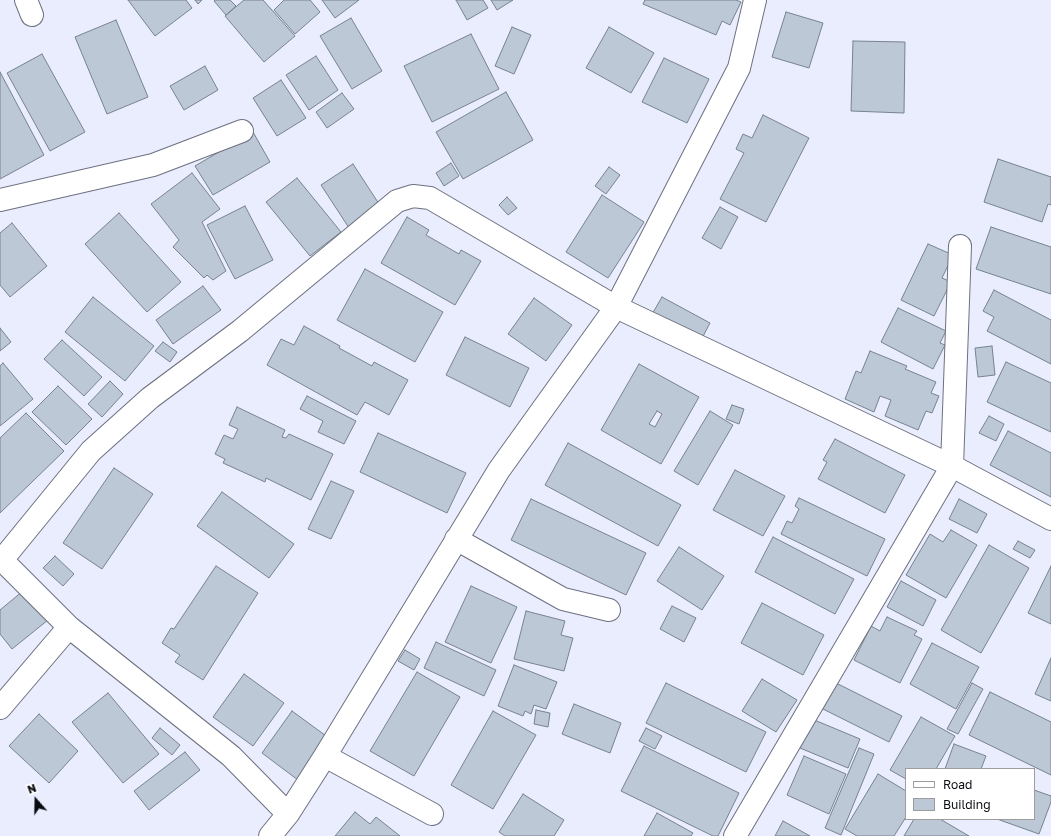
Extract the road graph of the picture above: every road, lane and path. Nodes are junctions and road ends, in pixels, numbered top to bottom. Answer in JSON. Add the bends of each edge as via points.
{"nodes":[{"id":1,"x":755,"y":0,"type":"edge"},
{"id":2,"x":242,"y":131,"type":"dead end"},
{"id":3,"x":0,"y":200,"type":"edge"},
{"id":4,"x":960,"y":246,"type":"dead end"},
{"id":5,"x":616,"y":307,"type":"junction"},
{"id":6,"x":952,"y":466,"type":"junction"},
{"id":7,"x":1051,"y":519,"type":"edge"},
{"id":8,"x":456,"y":539,"type":"junction"},
{"id":9,"x":1,"y":559,"type":"edge"},
{"id":10,"x":609,"y":610,"type":"dead end"},
{"id":11,"x":69,"y":627,"type":"junction"},
{"id":12,"x":0,"y":708,"type":"edge"},
{"id":13,"x":325,"y":756,"type":"junction"},
{"id":14,"x":288,"y":814,"type":"junction"},
{"id":15,"x":432,"y":814,"type":"dead end"},
{"id":16,"x":270,"y":836,"type":"edge"},
{"id":17,"x":735,"y":836,"type":"edge"}],
"edges":[{"from":1,"to":5,"type":"street","via":[[738,68]]},
{"from":2,"to":3,"type":"street","via":[[153,165]]},
{"from":4,"to":6,"type":"street"},
{"from":5,"to":6,"type":"street"},
{"from":5,"to":8,"type":"street","via":[[499,470]]},
{"from":5,"to":9,"type":"street","via":[[430,198],[414,196],[397,201],[240,331],[126,419],[91,451]]},
{"from":6,"to":7,"type":"street"},
{"from":6,"to":17,"type":"street"},
{"from":8,"to":10,"type":"street","via":[[563,599]]},
{"from":8,"to":13,"type":"street"},
{"from":9,"to":11,"type":"street"},
{"from":11,"to":12,"type":"street"},
{"from":11,"to":14,"type":"street","via":[[230,756]]},
{"from":13,"to":14,"type":"street"},
{"from":13,"to":15,"type":"street"},
{"from":14,"to":16,"type":"street"}]}
